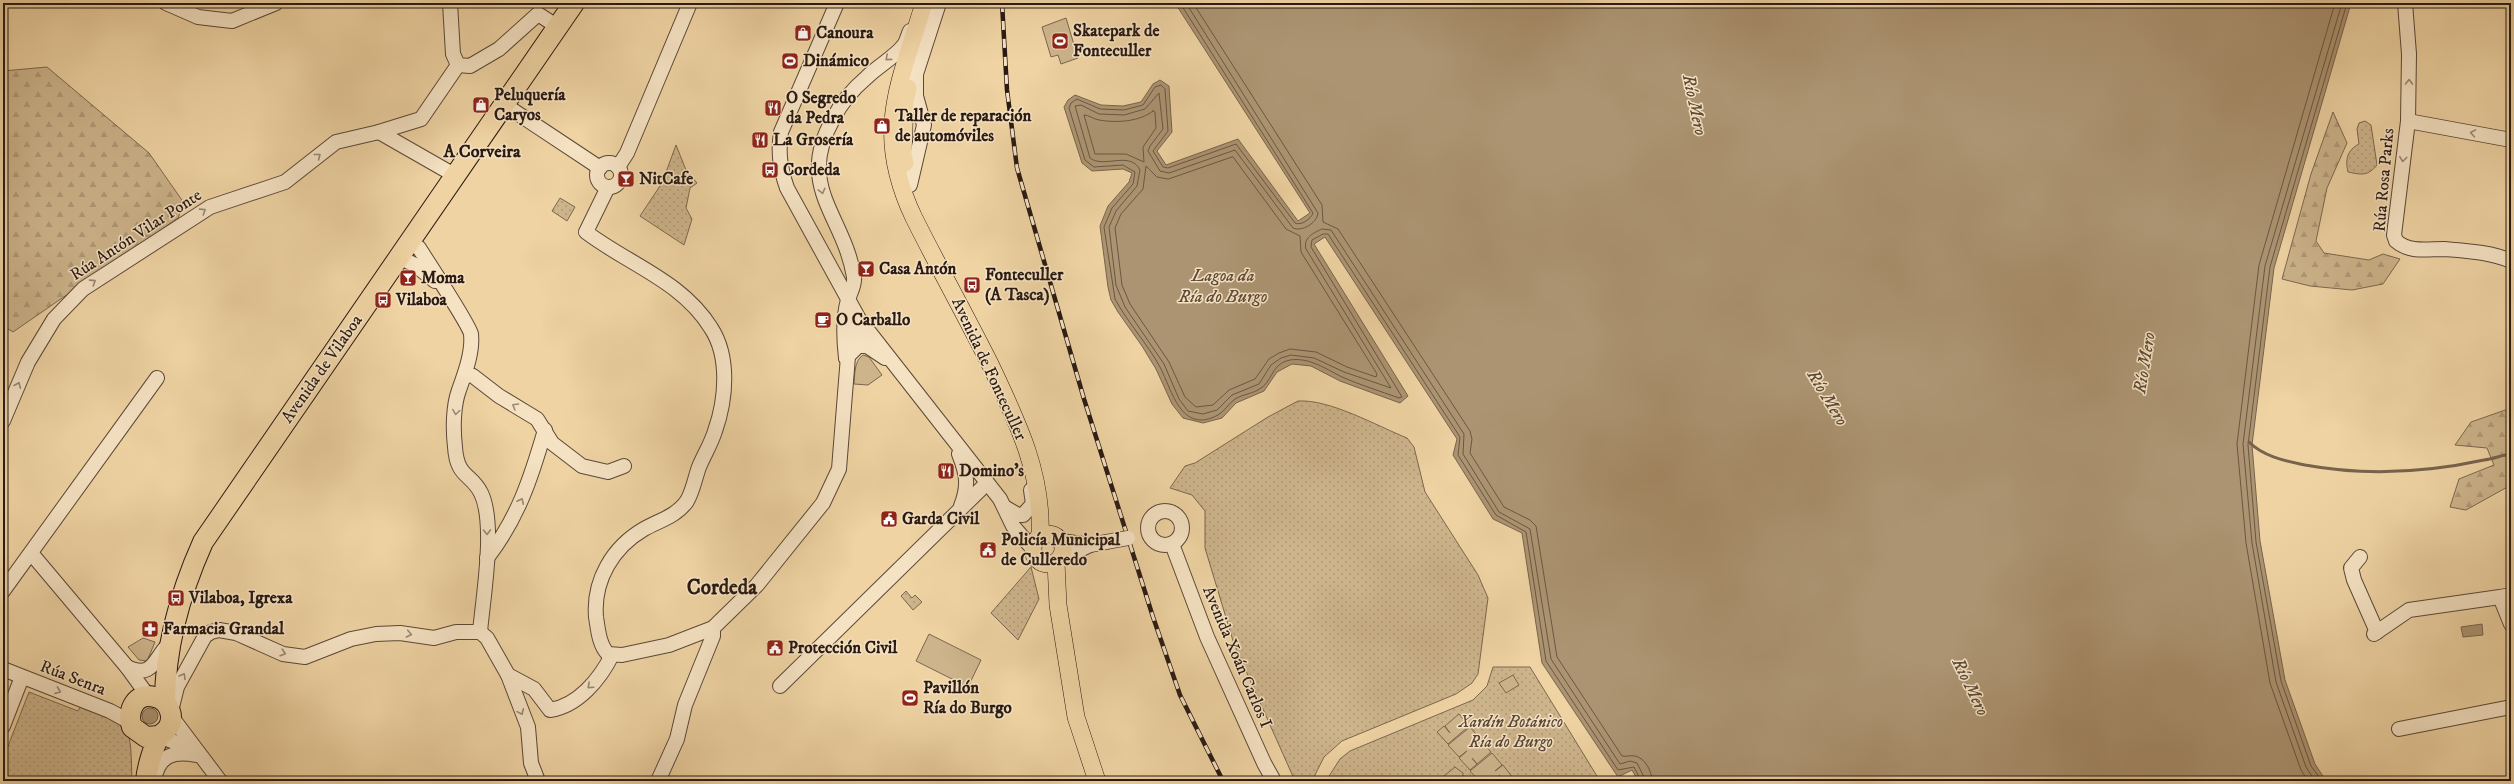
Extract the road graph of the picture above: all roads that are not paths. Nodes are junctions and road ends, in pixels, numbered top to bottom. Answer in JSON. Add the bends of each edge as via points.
{"nodes":[{"id":1,"x":166,"y":3,"type":"edge"},
{"id":2,"x":276,"y":3,"type":"edge"},
{"id":3,"x":450,"y":3,"type":"edge"},
{"id":4,"x":574,"y":3,"type":"edge"},
{"id":5,"x":690,"y":3,"type":"edge"},
{"id":6,"x":837,"y":3,"type":"edge"},
{"id":7,"x":924,"y":3,"type":"edge"},
{"id":8,"x":929,"y":3,"type":"edge"},
{"id":9,"x":939,"y":3,"type":"edge"},
{"id":10,"x":2405,"y":3,"type":"edge"},
{"id":11,"x":558,"y":27,"type":"junction"},
{"id":12,"x":458,"y":65,"type":"junction"},
{"id":13,"x":899,"y":80,"type":"junction"},
{"id":14,"x":504,"y":105,"type":"junction"},
{"id":15,"x":2408,"y":121,"type":"junction"},
{"id":16,"x":379,"y":132,"type":"junction"},
{"id":17,"x":902,"y":136,"type":"junction"},
{"id":18,"x":922,"y":138,"type":"junction"},
{"id":19,"x":2511,"y":140,"type":"edge"},
{"id":20,"x":618,"y":167,"type":"junction"},
{"id":21,"x":600,"y":168,"type":"junction"},
{"id":22,"x":456,"y":176,"type":"junction"},
{"id":23,"x":905,"y":183,"type":"junction"},
{"id":24,"x":608,"y":186,"type":"junction"},
{"id":25,"x":413,"y":259,"type":"junction"},
{"id":26,"x":2511,"y":262,"type":"edge"},
{"id":27,"x":848,"y":299,"type":"junction"},
{"id":28,"x":866,"y":328,"type":"junction"},
{"id":29,"x":846,"y":358,"type":"junction"},
{"id":30,"x":901,"y":371,"type":"junction"},
{"id":31,"x":466,"y":375,"type":"junction"},
{"id":32,"x":156,"y":378,"type":"dead end"},
{"id":33,"x":3,"y":421,"type":"edge"},
{"id":34,"x":1021,"y":429,"type":"junction"},
{"id":35,"x":545,"y":430,"type":"junction"},
{"id":36,"x":953,"y":437,"type":"junction"},
{"id":37,"x":624,"y":466,"type":"dead end"},
{"id":38,"x":987,"y":483,"type":"junction"},
{"id":39,"x":960,"y":510,"type":"junction"},
{"id":40,"x":1008,"y":512,"type":"junction"},
{"id":41,"x":1150,"y":531,"type":"junction"},
{"id":42,"x":1172,"y":544,"type":"junction"},
{"id":43,"x":1090,"y":545,"type":"junction"},
{"id":44,"x":1047,"y":548,"type":"junction"},
{"id":45,"x":31,"y":553,"type":"junction"},
{"id":46,"x":2360,"y":557,"type":"dead end"},
{"id":47,"x":487,"y":558,"type":"junction"},
{"id":48,"x":3,"y":591,"type":"edge"},
{"id":49,"x":2506,"y":596,"type":"edge"},
{"id":50,"x":2511,"y":624,"type":"edge"},
{"id":51,"x":713,"y":628,"type":"junction"},
{"id":52,"x":480,"y":632,"type":"junction"},
{"id":53,"x":171,"y":643,"type":"junction"},
{"id":54,"x":612,"y":655,"type":"junction"},
{"id":55,"x":127,"y":667,"type":"junction"},
{"id":56,"x":3,"y":669,"type":"edge"},
{"id":57,"x":508,"y":675,"type":"junction"},
{"id":58,"x":22,"y":677,"type":"junction"},
{"id":59,"x":780,"y":686,"type":"dead end"},
{"id":60,"x":164,"y":707,"type":"junction"},
{"id":61,"x":2511,"y":707,"type":"edge"},
{"id":62,"x":134,"y":721,"type":"junction"},
{"id":63,"x":3,"y":726,"type":"edge"},
{"id":64,"x":2399,"y":729,"type":"dead end"},
{"id":65,"x":159,"y":736,"type":"junction"},
{"id":66,"x":196,"y":755,"type":"junction"},
{"id":67,"x":207,"y":764,"type":"junction"},
{"id":68,"x":149,"y":779,"type":"edge"},
{"id":69,"x":1096,"y":779,"type":"edge"},
{"id":70,"x":220,"y":781,"type":"edge"},
{"id":71,"x":538,"y":781,"type":"edge"},
{"id":72,"x":658,"y":781,"type":"edge"},
{"id":73,"x":1274,"y":781,"type":"edge"}],
"edges":[{"from":1,"to":2,"type":"street","via":[[198,17],[232,21]]},
{"from":3,"to":12,"type":"street","via":[[453,54]]},
{"from":4,"to":11,"type":"highway","name":"Avenida de Vilaboa"},
{"from":5,"to":20,"type":"street","via":[[627,153]]},
{"from":6,"to":27,"type":"street","via":[[781,132],[779,150],[780,169],[787,188]]},
{"from":7,"to":13,"type":"main road","name":"Avenida de Fonteculler"},
{"from":7,"to":27,"type":"street","one_way":true,"via":[[914,17],[904,45],[844,101],[832,120],[820,153],[817,169],[821,193],[843,244],[854,278],[853,293]]},
{"from":8,"to":17,"type":"main road","name":"Avenida de Fonteculler","via":[[905,101]]},
{"from":9,"to":18,"type":"street","via":[[916,74],[916,96],[924,125]]},
{"from":15,"to":10,"type":"street","name":"Rúa Rosa Parks","one_way":true,"via":[[2409,54]]},
{"from":11,"to":12,"type":"street","via":[[538,14],[498,49],[470,66]]},
{"from":11,"to":14,"type":"highway","name":"Avenida de Vilaboa"},
{"from":12,"to":16,"type":"street","name":"Rúa Antón Vilar Ponte","via":[[421,119]]},
{"from":13,"to":17,"type":"street","via":[[897,138]]},
{"from":13,"to":23,"type":"main road","name":"Avenida de Fonteculler","via":[[891,136]]},
{"from":14,"to":21,"type":"street"},
{"from":14,"to":22,"type":"highway","name":"Avenida de Vilaboa"},
{"from":19,"to":15,"type":"street","one_way":true},
{"from":15,"to":26,"type":"street","name":"Rúa Rosa Parks","one_way":true,"via":[[2394,236],[2396,241],[2412,249],[2496,255]]},
{"from":16,"to":22,"type":"street"},
{"from":33,"to":16,"type":"street","name":"Rúa Antón Vilar Ponte","one_way":true,"via":[[35,350],[54,320],[83,288],[210,207],[285,182],[336,142]]},
{"from":17,"to":18,"type":"street","via":[[910,144]]},
{"from":17,"to":23,"type":"main road","name":"Avenida de Fonteculler"},
{"from":18,"to":23,"type":"street"},
{"from":20,"to":21,"type":"street","via":[[611,163]]},
{"from":20,"to":24,"type":"street","via":[[621,171],[620,180],[613,186]]},
{"from":21,"to":24,"type":"street","via":[[598,178]]},
{"from":22,"to":25,"type":"highway","name":"Avenida de Vilaboa","via":[[410,240]]},
{"from":23,"to":34,"type":"main road","name":"Avenida de Fonteculler","via":[[914,218],[972,327]]},
{"from":23,"to":44,"type":"main road","name":"Avenida de Fonteculler","via":[[962,293],[1029,433],[1044,487]]},
{"from":24,"to":54,"type":"street","via":[[586,232],[602,244],[648,269],[690,301],[712,328],[724,371],[715,431],[686,502],[669,517],[644,529],[616,550],[601,580],[596,611],[597,625],[601,646]]},
{"from":25,"to":31,"type":"street","via":[[445,291],[471,333]]},
{"from":25,"to":53,"type":"highway","name":"Avenida de Vilaboa","via":[[204,542],[188,581]]},
{"from":27,"to":28,"type":"street"},
{"from":27,"to":29,"type":"street"},
{"from":28,"to":29,"type":"street"},
{"from":28,"to":30,"type":"street"},
{"from":29,"to":30,"type":"street","via":[[858,346],[867,346]]},
{"from":29,"to":51,"type":"street","via":[[839,469],[823,503],[757,584]]},
{"from":30,"to":36,"type":"street"},
{"from":35,"to":31,"type":"street","one_way":true,"via":[[537,419],[499,396],[473,376]]},
{"from":31,"to":47,"type":"street","one_way":true,"via":[[458,391],[454,424],[455,448],[459,470],[480,493],[486,518]]},
{"from":32,"to":45,"type":"street"},
{"from":34,"to":40,"type":"street","via":[[1033,504],[1023,515]]},
{"from":34,"to":44,"type":"main road","name":"Avenida de Fonteculler","via":[[1039,494]]},
{"from":35,"to":37,"type":"street","via":[[552,443],[582,466],[608,472]]},
{"from":47,"to":35,"type":"street","one_way":true,"via":[[506,534],[529,482]]},
{"from":36,"to":38,"type":"street"},
{"from":36,"to":39,"type":"street","via":[[966,470],[968,486]]},
{"from":38,"to":39,"type":"street"},
{"from":38,"to":40,"type":"street"},
{"from":39,"to":59,"type":"street"},
{"from":40,"to":44,"type":"street"},
{"from":41,"to":42,"type":"street","via":[[1161,545]]},
{"from":41,"to":42,"type":"street","via":[[1154,516],[1163,512],[1174,514],[1181,522],[1182,532]]},
{"from":41,"to":43,"type":"street","bridge":true},
{"from":42,"to":73,"type":"street","name":"Avenida Xoán Carlos I","via":[[1207,637]]},
{"from":43,"to":44,"type":"street"},
{"from":43,"to":44,"type":"street"},
{"from":44,"to":69,"type":"main road","via":[[1076,718]]},
{"from":45,"to":48,"type":"street"},
{"from":45,"to":55,"type":"street"},
{"from":46,"to":49,"type":"street","via":[[2351,568],[2375,633],[2409,610]]},
{"from":47,"to":52,"type":"street"},
{"from":49,"to":50,"type":"street"},
{"from":51,"to":54,"type":"street","via":[[669,645]]},
{"from":51,"to":72,"type":"street","via":[[713,636],[686,705],[677,738]]},
{"from":52,"to":57,"type":"street"},
{"from":60,"to":52,"type":"street","one_way":true,"via":[[200,645],[212,632],[219,630],[236,633],[283,654],[305,656],[351,639],[376,634],[400,633],[429,638],[456,632]]},
{"from":53,"to":55,"type":"street","via":[[154,666],[136,671]]},
{"from":53,"to":60,"type":"highway","name":"Avenida de Vilaboa"},
{"from":54,"to":57,"type":"street","one_way":true,"via":[[599,678],[567,706],[560,709],[550,710],[534,689]]},
{"from":55,"to":60,"type":"street"},
{"from":55,"to":62,"type":"street","via":[[132,686]]},
{"from":56,"to":58,"type":"street","name":"Rúa Senra"},
{"from":57,"to":71,"type":"street","one_way":true,"via":[[528,727],[531,762]]},
{"from":58,"to":62,"type":"street","name":"Rúa Senra","one_way":true},
{"from":58,"to":63,"type":"street"},
{"from":60,"to":62,"type":"highway","via":[[136,701]]},
{"from":60,"to":65,"type":"highway","name":"Avenida de Vilaboa","via":[[168,728]]},
{"from":60,"to":67,"type":"street"},
{"from":61,"to":64,"type":"street"},
{"from":62,"to":65,"type":"highway","via":[[146,738]]},
{"from":62,"to":68,"type":"highway"},
{"from":65,"to":66,"type":"street"},
{"from":65,"to":68,"type":"highway","name":"Avenida de Vilaboa"},
{"from":66,"to":67,"type":"street"},
{"from":66,"to":68,"type":"street","via":[[168,755]]},
{"from":67,"to":70,"type":"street"}]}
